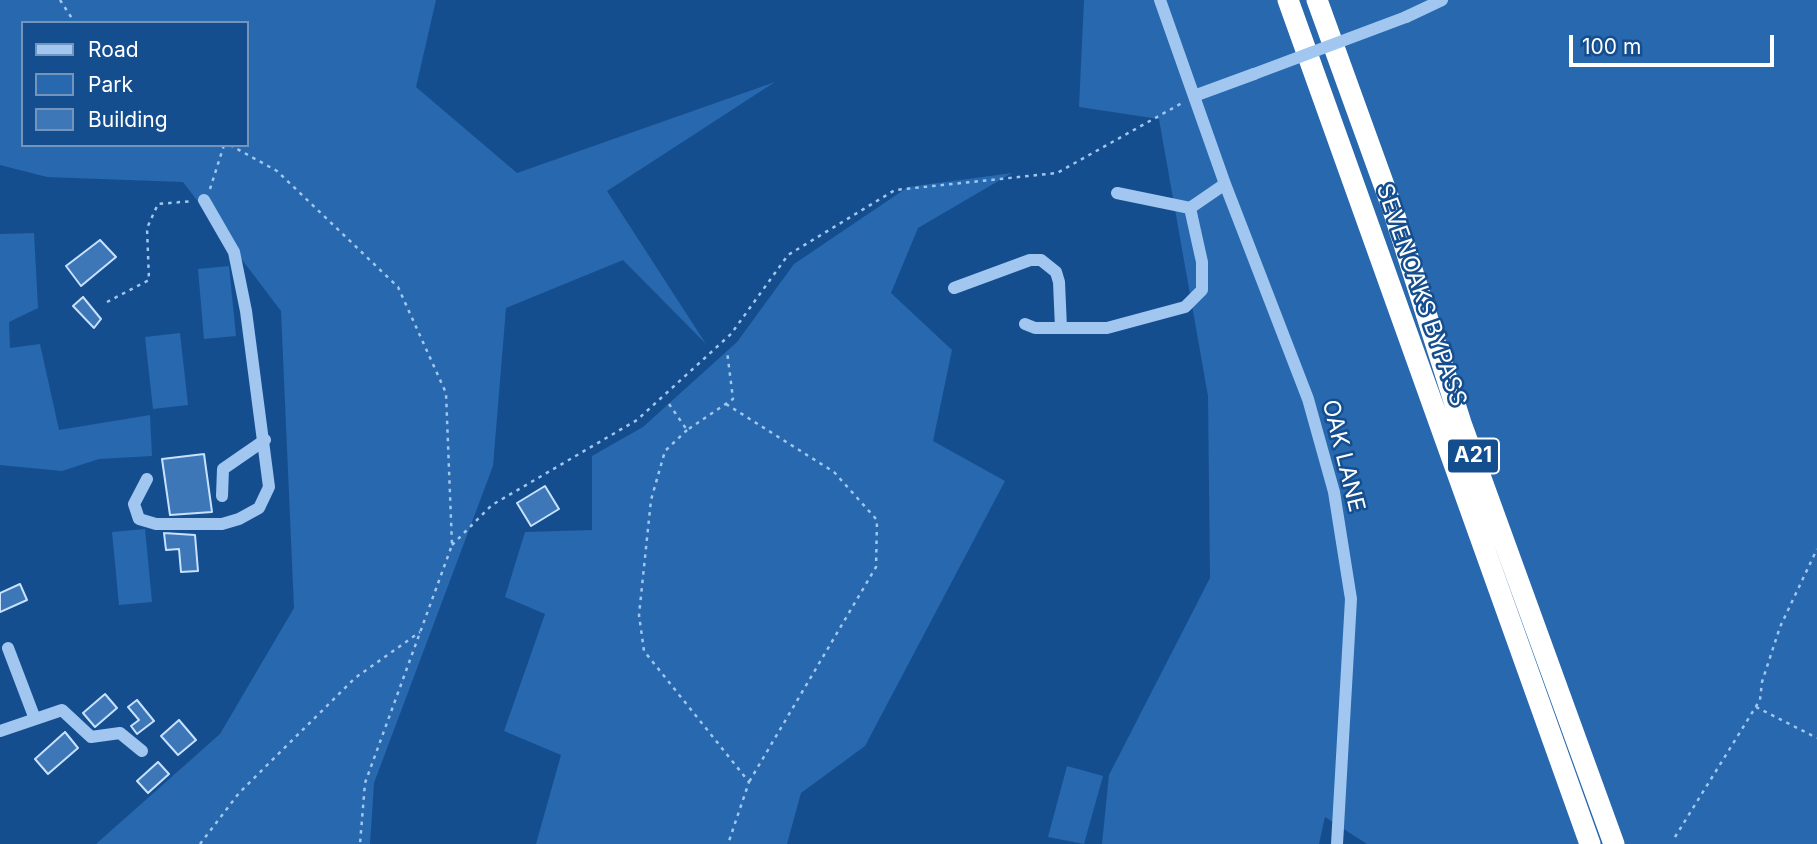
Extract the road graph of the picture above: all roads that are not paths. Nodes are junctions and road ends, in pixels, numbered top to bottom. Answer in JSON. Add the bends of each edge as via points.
{"nodes":[{"id":1,"x":1160,"y":0,"type":"edge"},
{"id":2,"x":1288,"y":0,"type":"edge"},
{"id":3,"x":1317,"y":0,"type":"edge"},
{"id":4,"x":1442,"y":0,"type":"edge"},
{"id":5,"x":1194,"y":96,"type":"junction"},
{"id":6,"x":1225,"y":184,"type":"junction"},
{"id":7,"x":1117,"y":192,"type":"dead end"},
{"id":8,"x":204,"y":200,"type":"road end"},
{"id":9,"x":1190,"y":208,"type":"junction"},
{"id":10,"x":954,"y":288,"type":"dead end"},
{"id":11,"x":1025,"y":324,"type":"dead end"},
{"id":12,"x":1061,"y":328,"type":"junction"},
{"id":13,"x":265,"y":440,"type":"junction"},
{"id":14,"x":147,"y":478,"type":"dead end"},
{"id":15,"x":222,"y":496,"type":"dead end"},
{"id":16,"x":8,"y":648,"type":"dead end"},
{"id":17,"x":35,"y":719,"type":"junction"},
{"id":18,"x":0,"y":731,"type":"edge"},
{"id":19,"x":142,"y":751,"type":"dead end"},
{"id":20,"x":1338,"y":844,"type":"edge"},
{"id":21,"x":1590,"y":844,"type":"edge"},
{"id":22,"x":1614,"y":844,"type":"edge"}],
"edges":[{"from":1,"to":5,"type":"street","name":"OAK LANE"},
{"from":2,"to":21,"type":"highway","name":"SEVENOAKS BYPASS","number":"A21"},
{"from":3,"to":22,"type":"highway","name":"SEVENOAKS BYPASS","number":"A21","via":[[1393,210],[1461,423]]},
{"from":4,"to":5,"type":"street","bridge":true},
{"from":5,"to":6,"type":"street","name":"OAK LANE"},
{"from":6,"to":9,"type":"street"},
{"from":6,"to":20,"type":"street","name":"OAK LANE","via":[[1308,399],[1334,492],[1351,599]]},
{"from":7,"to":9,"type":"street"},
{"from":8,"to":13,"type":"street","via":[[234,252]]},
{"from":9,"to":12,"type":"street","via":[[1202,262],[1202,290],[1185,307],[1107,328]]},
{"from":10,"to":12,"type":"street","via":[[1041,260],[1056,272],[1059,282]]},
{"from":11,"to":12,"type":"street"},
{"from":13,"to":14,"type":"street","via":[[270,486],[259,508],[239,519],[222,524],[156,524],[139,519],[134,504]]},
{"from":13,"to":15,"type":"street","via":[[223,469]]},
{"from":16,"to":17,"type":"street"},
{"from":17,"to":18,"type":"street"},
{"from":17,"to":19,"type":"street","via":[[62,710],[91,737],[120,733]]}]}
